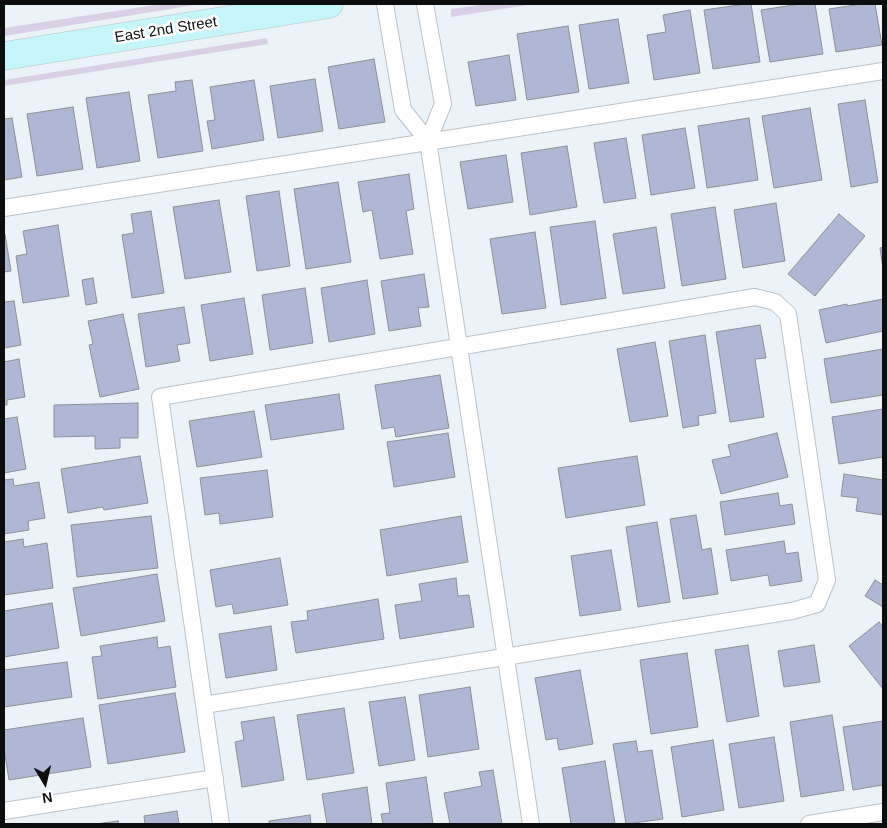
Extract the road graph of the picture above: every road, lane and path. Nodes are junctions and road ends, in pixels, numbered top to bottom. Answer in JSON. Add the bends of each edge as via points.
{"nodes":[{"id":1,"x":328,"y":4,"type":"edge"},
{"id":2,"x":385,"y":4,"type":"edge"},
{"id":3,"x":425,"y":4,"type":"edge"},
{"id":4,"x":4,"y":56,"type":"edge"},
{"id":5,"x":883,"y":71,"type":"edge"},
{"id":6,"x":428,"y":141,"type":"junction"},
{"id":7,"x":4,"y":208,"type":"edge"},
{"id":8,"x":459,"y":347,"type":"junction"},
{"id":9,"x":506,"y":657,"type":"junction"},
{"id":10,"x":204,"y":705,"type":"junction"},
{"id":11,"x":214,"y":778,"type":"junction"},
{"id":12,"x":4,"y":811,"type":"edge"},
{"id":13,"x":883,"y":812,"type":"edge"},
{"id":14,"x":221,"y":824,"type":"edge"},
{"id":15,"x":531,"y":824,"type":"edge"},
{"id":16,"x":809,"y":824,"type":"edge"}],
"edges":[{"from":1,"to":4,"type":"street","name":"East 2nd Street"},
{"from":2,"to":6,"type":"lane","via":[[403,110]]},
{"from":3,"to":6,"type":"lane","via":[[443,104]]},
{"from":5,"to":6,"type":"lane"},
{"from":6,"to":7,"type":"lane"},
{"from":6,"to":8,"type":"lane"},
{"from":8,"to":9,"type":"lane"},
{"from":8,"to":9,"type":"lane","via":[[755,297],[775,302],[788,314],[827,580],[817,604],[792,611]]},
{"from":8,"to":10,"type":"lane","via":[[160,397]]},
{"from":9,"to":10,"type":"lane"},
{"from":9,"to":15,"type":"lane"},
{"from":10,"to":11,"type":"lane"},
{"from":11,"to":12,"type":"lane"},
{"from":11,"to":14,"type":"lane"},
{"from":13,"to":16,"type":"lane"}]}
